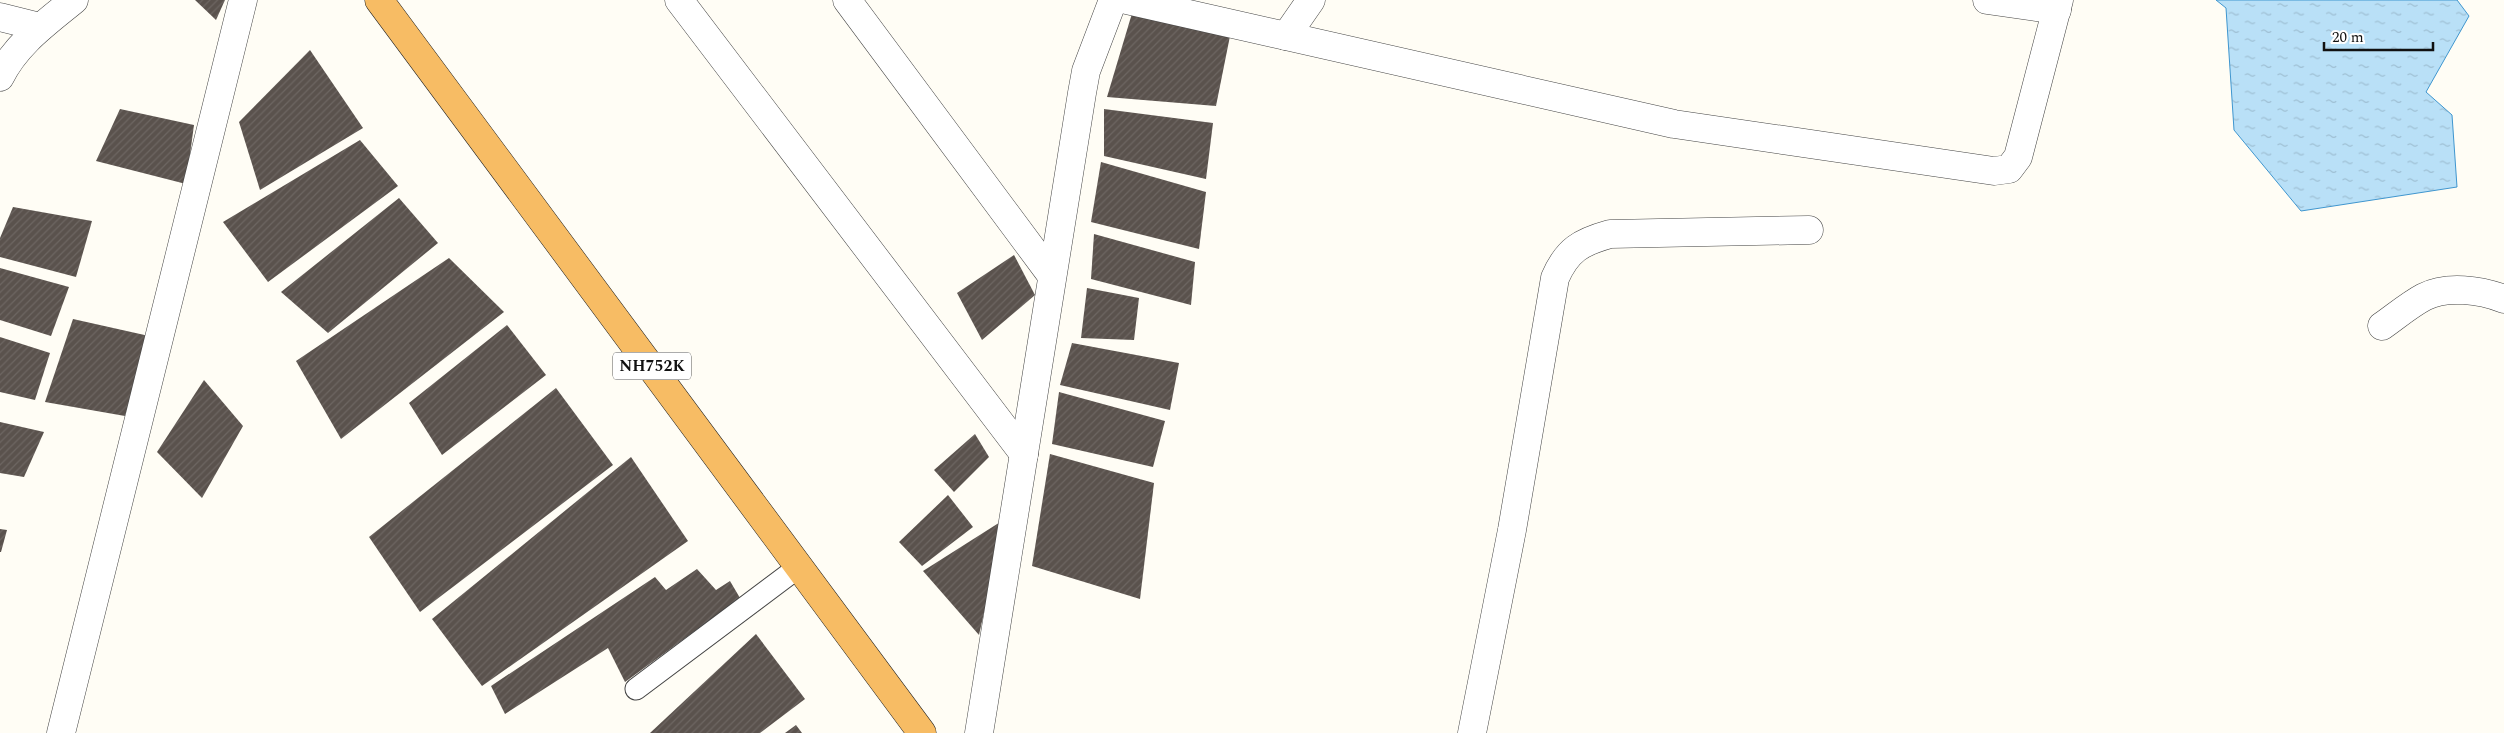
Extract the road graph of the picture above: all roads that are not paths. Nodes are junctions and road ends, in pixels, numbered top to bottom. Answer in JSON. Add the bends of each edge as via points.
{"nodes":[{"id":1,"x":74,"y":0,"type":"edge"},
{"id":2,"x":243,"y":0,"type":"edge"},
{"id":3,"x":379,"y":0,"type":"edge"},
{"id":4,"x":679,"y":0,"type":"edge"},
{"id":5,"x":848,"y":0,"type":"edge"},
{"id":6,"x":1113,"y":0,"type":"edge"},
{"id":7,"x":1126,"y":0,"type":"edge"},
{"id":8,"x":1311,"y":0,"type":"edge"},
{"id":9,"x":1987,"y":0,"type":"edge"},
{"id":10,"x":2058,"y":5,"type":"edge"},
{"id":11,"x":0,"y":17,"type":"edge"},
{"id":12,"x":40,"y":27,"type":"junction"},
{"id":13,"x":1286,"y":36,"type":"junction"},
{"id":14,"x":0,"y":77,"type":"edge"},
{"id":15,"x":1809,"y":230,"type":"dead end"},
{"id":16,"x":1052,"y":276,"type":"junction"},
{"id":17,"x":2504,"y":299,"type":"edge"},
{"id":18,"x":2382,"y":326,"type":"dead end"},
{"id":19,"x":1024,"y":454,"type":"junction"},
{"id":20,"x":800,"y":566,"type":"junction"},
{"id":21,"x":636,"y":689,"type":"dead end"},
{"id":22,"x":60,"y":733,"type":"edge"},
{"id":23,"x":922,"y":733,"type":"edge"},
{"id":24,"x":979,"y":733,"type":"edge"},
{"id":25,"x":1472,"y":733,"type":"edge"}],
"edges":[{"from":1,"to":12,"type":"street"},
{"from":2,"to":22,"type":"street"},
{"from":3,"to":20,"type":"highway","number":"NH752K"},
{"from":4,"to":19,"type":"street"},
{"from":5,"to":16,"type":"street"},
{"from":6,"to":16,"type":"street","via":[[1086,71]]},
{"from":7,"to":13,"type":"street"},
{"from":8,"to":13,"type":"street"},
{"from":9,"to":10,"type":"street"},
{"from":10,"to":13,"type":"street","via":[[2018,157],[2009,169],[1994,172],[1674,124]]},
{"from":11,"to":12,"type":"street"},
{"from":12,"to":14,"type":"street","via":[[21,45]]},
{"from":15,"to":25,"type":"street","via":[[1610,234],[1592,239],[1562,261],[1555,278],[1512,530]]},
{"from":16,"to":19,"type":"street"},
{"from":17,"to":18,"type":"street","via":[[2491,294],[2443,291],[2424,297]]},
{"from":19,"to":24,"type":"street"},
{"from":20,"to":21,"type":"lane"},
{"from":20,"to":23,"type":"highway","number":"NH752K"}]}
